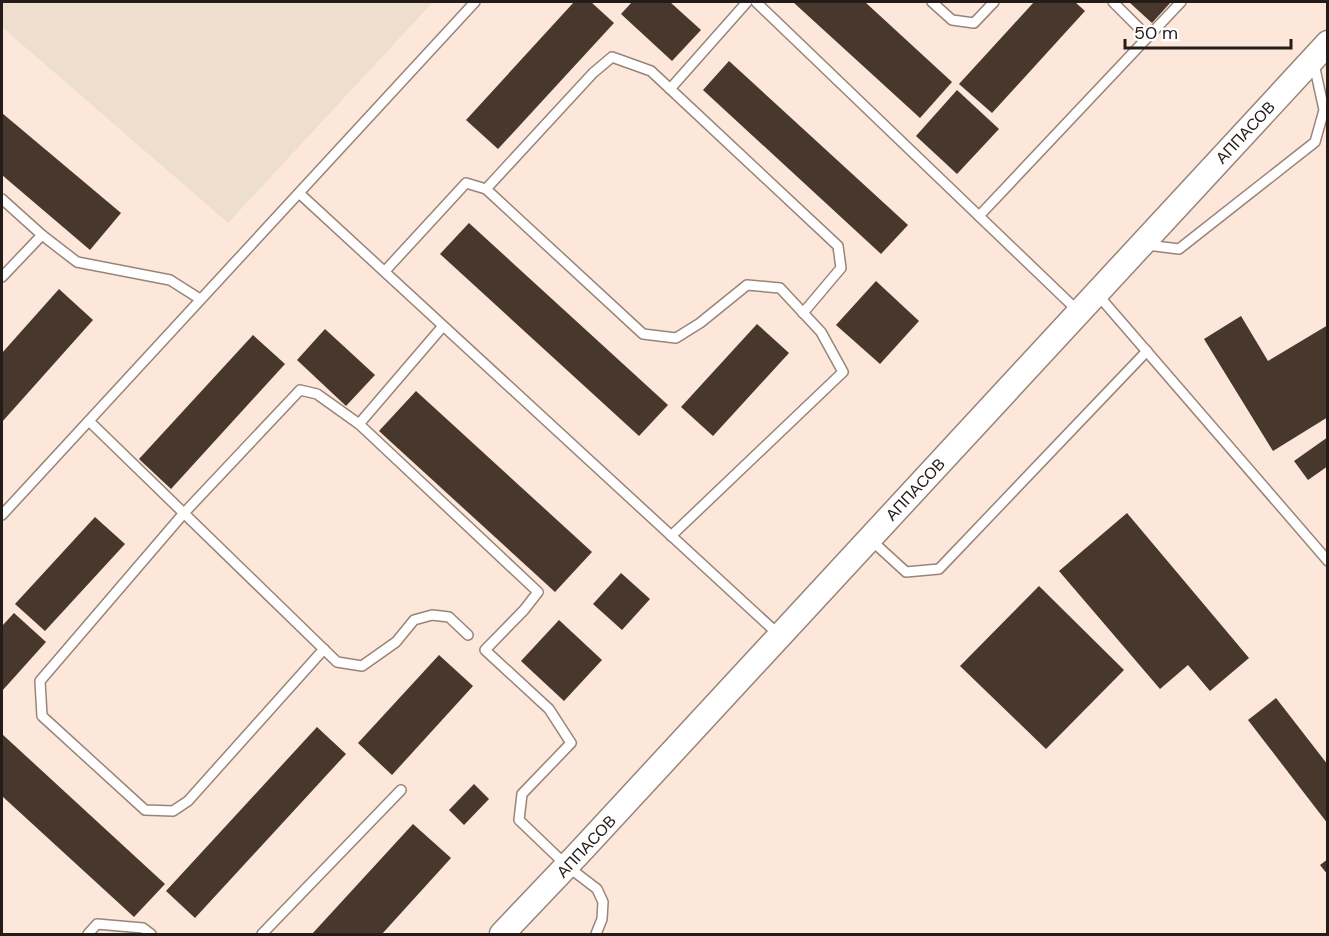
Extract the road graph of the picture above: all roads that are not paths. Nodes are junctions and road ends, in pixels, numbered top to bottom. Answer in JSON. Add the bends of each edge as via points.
{"nodes":[{"id":1,"x":475,"y":2,"type":"edge"},
{"id":2,"x":747,"y":2,"type":"edge"},
{"id":3,"x":756,"y":2,"type":"edge"},
{"id":4,"x":932,"y":2,"type":"edge"},
{"id":5,"x":994,"y":2,"type":"edge"},
{"id":6,"x":1113,"y":2,"type":"edge"},
{"id":7,"x":1181,"y":2,"type":"edge"},
{"id":8,"x":1148,"y":37,"type":"junction"},
{"id":9,"x":1320,"y":51,"type":"edge"},
{"id":10,"x":670,"y":89,"type":"junction"},
{"id":11,"x":486,"y":189,"type":"junction"},
{"id":12,"x":299,"y":193,"type":"junction"},
{"id":13,"x":2,"y":199,"type":"edge"},
{"id":14,"x":979,"y":216,"type":"junction"},
{"id":15,"x":42,"y":235,"type":"junction"},
{"id":16,"x":1142,"y":244,"type":"junction"},
{"id":17,"x":385,"y":272,"type":"junction"},
{"id":18,"x":2,"y":277,"type":"edge"},
{"id":19,"x":1096,"y":293,"type":"junction"},
{"id":20,"x":200,"y":299,"type":"junction"},
{"id":21,"x":1079,"y":312,"type":"junction"},
{"id":22,"x":803,"y":313,"type":"junction"},
{"id":23,"x":444,"y":326,"type":"junction"},
{"id":24,"x":1147,"y":351,"type":"junction"},
{"id":25,"x":88,"y":421,"type":"junction"},
{"id":26,"x":359,"y":424,"type":"junction"},
{"id":27,"x":184,"y":513,"type":"junction"},
{"id":28,"x":2,"y":515,"type":"edge"},
{"id":29,"x":671,"y":536,"type":"junction"},
{"id":30,"x":869,"y":539,"type":"junction"},
{"id":31,"x":1328,"y":561,"type":"edge"},
{"id":32,"x":468,"y":635,"type":"dead end"},
{"id":33,"x":780,"y":636,"type":"junction"},
{"id":34,"x":324,"y":649,"type":"junction"},
{"id":35,"x":400,"y":790,"type":"dead end"},
{"id":36,"x":567,"y":866,"type":"junction"},
{"id":37,"x":88,"y":934,"type":"edge"},
{"id":38,"x":151,"y":934,"type":"edge"},
{"id":39,"x":262,"y":934,"type":"edge"},
{"id":40,"x":502,"y":934,"type":"edge"},
{"id":41,"x":596,"y":934,"type":"edge"}],
"edges":[{"from":1,"to":12,"type":"lane"},
{"from":2,"to":10,"type":"lane"},
{"from":3,"to":14,"type":"lane"},
{"from":4,"to":5,"type":"lane","via":[[952,20],[974,22]]},
{"from":6,"to":8,"type":"lane"},
{"from":7,"to":8,"type":"lane"},
{"from":8,"to":14,"type":"lane"},
{"from":9,"to":16,"type":"street","name":"АППАСОВ"},
{"from":9,"to":16,"type":"lane","via":[[1324,110],[1315,142],[1179,249]]},
{"from":10,"to":11,"type":"lane","via":[[651,71],[612,57]]},
{"from":10,"to":22,"type":"lane","via":[[838,246],[841,268]]},
{"from":11,"to":17,"type":"lane","via":[[466,183]]},
{"from":11,"to":22,"type":"lane","via":[[643,334],[676,338],[747,285],[780,288]]},
{"from":12,"to":17,"type":"lane"},
{"from":12,"to":20,"type":"lane"},
{"from":13,"to":15,"type":"lane"},
{"from":14,"to":21,"type":"lane"},
{"from":15,"to":18,"type":"lane"},
{"from":15,"to":20,"type":"lane","via":[[77,262],[170,280]]},
{"from":16,"to":19,"type":"street","name":"АППАСОВ"},
{"from":17,"to":23,"type":"lane"},
{"from":19,"to":21,"type":"street","name":"АППАСОВ"},
{"from":19,"to":24,"type":"lane"},
{"from":20,"to":25,"type":"lane"},
{"from":21,"to":30,"type":"street","name":"АППАСОВ"},
{"from":22,"to":29,"type":"lane","via":[[821,332],[843,372]]},
{"from":23,"to":26,"type":"lane"},
{"from":23,"to":29,"type":"lane"},
{"from":24,"to":30,"type":"lane","via":[[939,569],[906,572]]},
{"from":24,"to":31,"type":"lane"},
{"from":25,"to":27,"type":"lane"},
{"from":25,"to":28,"type":"lane"},
{"from":26,"to":27,"type":"lane","via":[[317,394],[300,390]]},
{"from":26,"to":36,"type":"lane","via":[[538,592],[485,650],[549,709],[571,743],[522,794],[519,820]]},
{"from":27,"to":34,"type":"lane"},
{"from":27,"to":34,"type":"lane","via":[[40,681],[42,716],[145,810],[173,811],[188,801]]},
{"from":29,"to":33,"type":"lane"},
{"from":30,"to":33,"type":"street","name":"АППАСОВ"},
{"from":32,"to":34,"type":"lane","via":[[449,617],[432,615],[414,620],[396,642],[362,666],[338,662]]},
{"from":33,"to":36,"type":"street","name":"АППАСОВ"},
{"from":35,"to":39,"type":"lane"},
{"from":36,"to":40,"type":"street","name":"АППАСОВ"},
{"from":36,"to":41,"type":"lane","via":[[597,889],[603,902]]},
{"from":37,"to":38,"type":"lane","via":[[97,924],[143,928]]}]}
